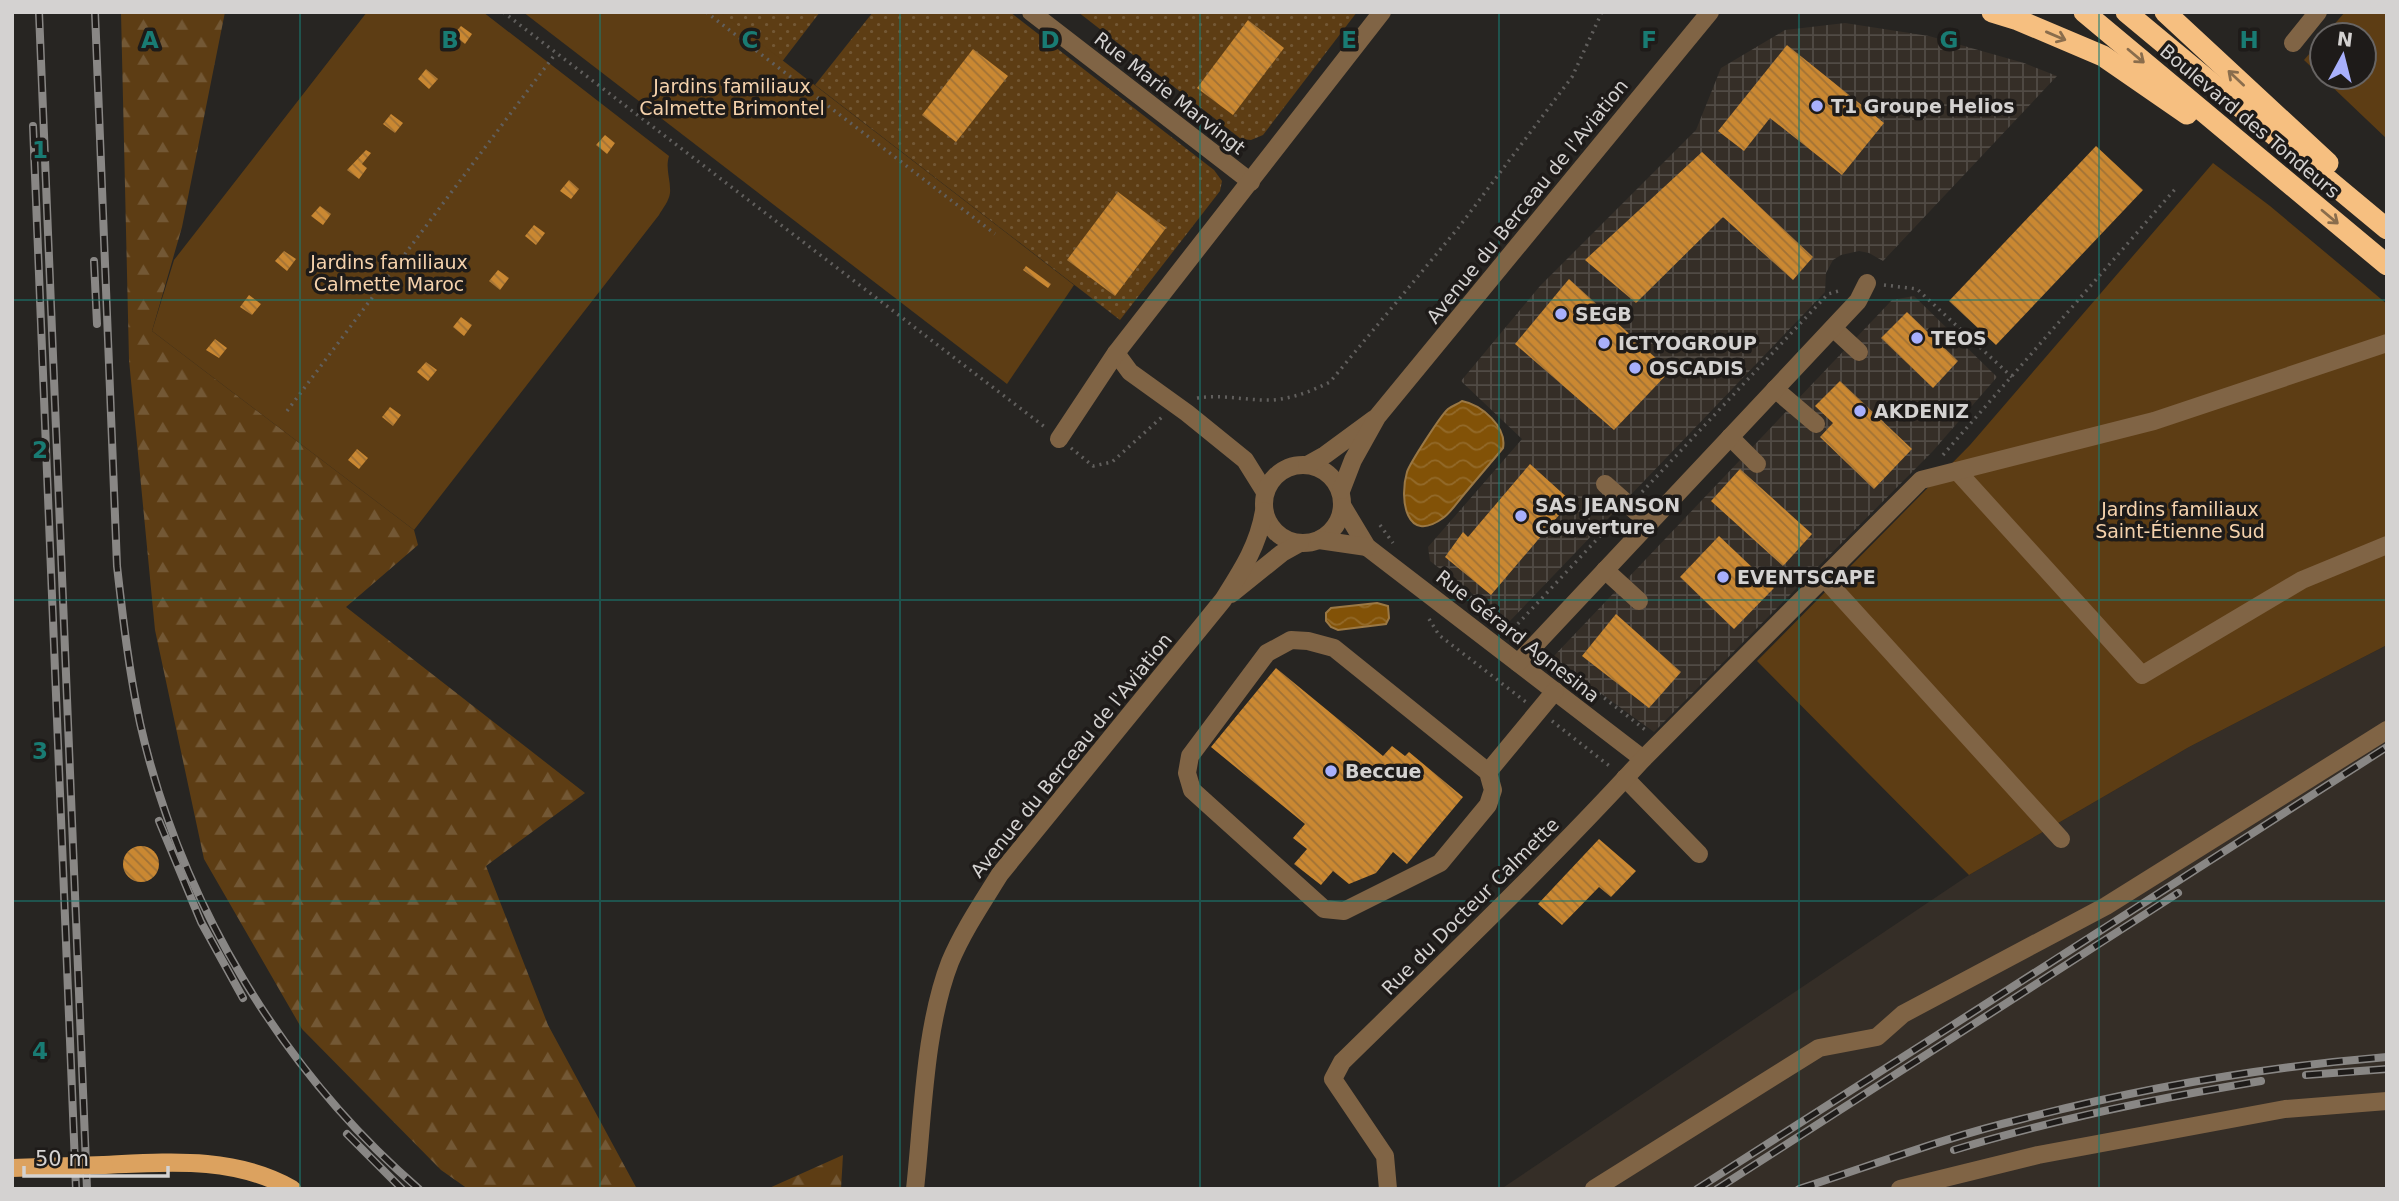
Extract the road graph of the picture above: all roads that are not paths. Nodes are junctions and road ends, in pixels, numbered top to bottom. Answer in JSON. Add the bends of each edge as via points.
{"nodes":[{"id":1,"x":1031,"y":12,"type":"edge"},
{"id":2,"x":1382,"y":12,"type":"edge"},
{"id":3,"x":1710,"y":12,"type":"edge"},
{"id":4,"x":1992,"y":12,"type":"edge"},
{"id":5,"x":2084,"y":12,"type":"edge"},
{"id":6,"x":2126,"y":12,"type":"edge"},
{"id":7,"x":2165,"y":12,"type":"edge"},
{"id":8,"x":2318,"y":12,"type":"edge"},
{"id":9,"x":2293,"y":43,"type":"dead end"},
{"id":10,"x":1251,"y":182,"type":"junction"},
{"id":11,"x":2293,"y":187,"type":"junction"},
{"id":12,"x":2387,"y":218,"type":"edge"},
{"id":13,"x":2387,"y":229,"type":"edge"},
{"id":14,"x":2387,"y":265,"type":"edge"},
{"id":15,"x":1867,"y":283,"type":"road end"},
{"id":16,"x":1833,"y":328,"type":"junction"},
{"id":17,"x":2387,"y":343,"type":"edge"},
{"id":18,"x":1859,"y":352,"type":"dead end"},
{"id":19,"x":1116,"y":353,"type":"junction"},
{"id":20,"x":1775,"y":389,"type":"junction"},
{"id":21,"x":1377,"y":417,"type":"junction"},
{"id":22,"x":1816,"y":424,"type":"dead end"},
{"id":23,"x":1730,"y":437,"type":"junction"},
{"id":24,"x":1059,"y":439,"type":"road end"},
{"id":25,"x":1245,"y":460,"type":"junction"},
{"id":26,"x":1757,"y":464,"type":"dead end"},
{"id":27,"x":1307,"y":465,"type":"junction"},
{"id":28,"x":1286,"y":468,"type":"junction"},
{"id":29,"x":1957,"y":471,"type":"junction"},
{"id":30,"x":1605,"y":484,"type":"dead end"},
{"id":31,"x":1265,"y":492,"type":"junction"},
{"id":32,"x":1342,"y":499,"type":"junction"},
{"id":33,"x":1265,"y":511,"type":"junction"},
{"id":34,"x":1649,"y":523,"type":"junction"},
{"id":35,"x":1319,"y":540,"type":"junction"},
{"id":36,"x":1300,"y":543,"type":"junction"},
{"id":37,"x":2387,"y":545,"type":"edge"},
{"id":38,"x":1367,"y":547,"type":"junction"},
{"id":39,"x":1605,"y":570,"type":"junction"},
{"id":40,"x":1824,"y":578,"type":"junction"},
{"id":41,"x":1223,"y":600,"type":"junction"},
{"id":42,"x":1639,"y":601,"type":"dead end"},
{"id":43,"x":1518,"y":663,"type":"junction"},
{"id":44,"x":1555,"y":691,"type":"junction"},
{"id":45,"x":2387,"y":730,"type":"edge"},
{"id":46,"x":1643,"y":759,"type":"junction"},
{"id":47,"x":1488,"y":772,"type":"junction"},
{"id":48,"x":1625,"y":778,"type":"junction"},
{"id":49,"x":2061,"y":839,"type":"dead end"},
{"id":50,"x":1699,"y":854,"type":"dead end"},
{"id":51,"x":2387,"y":1101,"type":"edge"},
{"id":52,"x":12,"y":1168,"type":"edge"},
{"id":53,"x":292,"y":1189,"type":"edge"},
{"id":54,"x":915,"y":1189,"type":"edge"},
{"id":55,"x":1388,"y":1189,"type":"edge"},
{"id":56,"x":1594,"y":1189,"type":"edge"},
{"id":57,"x":1900,"y":1189,"type":"edge"}],
"edges":[{"from":1,"to":10,"type":"street","name":"Rue Marie Marvingt"},
{"from":2,"to":10,"type":"street"},
{"from":3,"to":21,"type":"street","name":"Avenue du Berceau de l'Aviation"},
{"from":4,"to":11,"type":"highway","one_way":true,"via":[[2103,56]]},
{"from":5,"to":11,"type":"highway","name":"Boulevard des Tondeurs","one_way":true},
{"from":6,"to":13,"type":"highway","name":"Boulevard des Tondeurs"},
{"from":12,"to":7,"type":"highway","one_way":true},
{"from":8,"to":9,"type":"street"},
{"from":10,"to":19,"type":"street"},
{"from":11,"to":14,"type":"highway","name":"Boulevard des Tondeurs","one_way":true},
{"from":15,"to":16,"type":"street","via":[[1858,301]]},
{"from":16,"to":18,"type":"street"},
{"from":16,"to":20,"type":"street"},
{"from":17,"to":29,"type":"street","via":[[2154,421]]},
{"from":19,"to":24,"type":"street"},
{"from":19,"to":25,"type":"street","via":[[1130,372]]},
{"from":20,"to":22,"type":"street"},
{"from":20,"to":23,"type":"street"},
{"from":21,"to":27,"type":"street","name":"Avenue du Berceau de l'Aviation"},
{"from":21,"to":32,"type":"street","name":"Avenue du Berceau de l'Aviation","via":[[1353,460]]},
{"from":23,"to":26,"type":"street"},
{"from":23,"to":34,"type":"street"},
{"from":25,"to":28,"type":"street"},
{"from":25,"to":31,"type":"street"},
{"from":27,"to":28,"type":"street"},
{"from":27,"to":32,"type":"street","via":[[1329,474]]},
{"from":28,"to":31,"type":"street","via":[[1275,473]]},
{"from":29,"to":37,"type":"street","via":[[2141,675],[2302,580]]},
{"from":29,"to":40,"type":"street","name":"Rue du Docteur Calmette","via":[[1921,480]]},
{"from":30,"to":34,"type":"street"},
{"from":31,"to":33,"type":"street"},
{"from":32,"to":35,"type":"street","via":[[1338,525]]},
{"from":32,"to":38,"type":"street","name":"Rue Gérard Agnesina"},
{"from":33,"to":36,"type":"street","via":[[1279,536]]},
{"from":33,"to":41,"type":"street","name":"Avenue du Berceau de l'Aviation","via":[[1260,534]]},
{"from":34,"to":39,"type":"street"},
{"from":35,"to":36,"type":"street"},
{"from":35,"to":38,"type":"street","name":"Rue Gérard Agnesina"},
{"from":36,"to":41,"type":"street","name":"Avenue du Berceau de l'Aviation"},
{"from":38,"to":43,"type":"street","name":"Rue Gérard Agnesina"},
{"from":39,"to":42,"type":"street"},
{"from":39,"to":43,"type":"street"},
{"from":40,"to":46,"type":"street","name":"Rue du Docteur Calmette"},
{"from":40,"to":49,"type":"street"},
{"from":41,"to":54,"type":"street","name":"Avenue du Berceau de l'Aviation","via":[[1000,874],[969,923],[937,1005]]},
{"from":43,"to":44,"type":"street","name":"Rue Gérard Agnesina"},
{"from":44,"to":46,"type":"street","name":"Rue Gérard Agnesina"},
{"from":44,"to":47,"type":"street"},
{"from":45,"to":56,"type":"street","via":[[2106,906],[1903,1014],[1877,1037],[1819,1048]]},
{"from":46,"to":48,"type":"street","name":"Rue du Docteur Calmette"},
{"from":47,"to":47,"type":"street","via":[[1334,648],[1291,640],[1267,653],[1190,756],[1186,773],[1192,790],[1324,909],[1344,911],[1440,863],[1488,804],[1493,790]]},
{"from":48,"to":50,"type":"street"},
{"from":48,"to":55,"type":"street","name":"Rue du Docteur Calmette","via":[[1342,1062],[1333,1079],[1385,1156]]},
{"from":51,"to":57,"type":"street","via":[[2257,1114],[2038,1154]]},
{"from":52,"to":53,"type":"main road","bridge":true,"via":[[201,1163],[250,1171]]}]}
